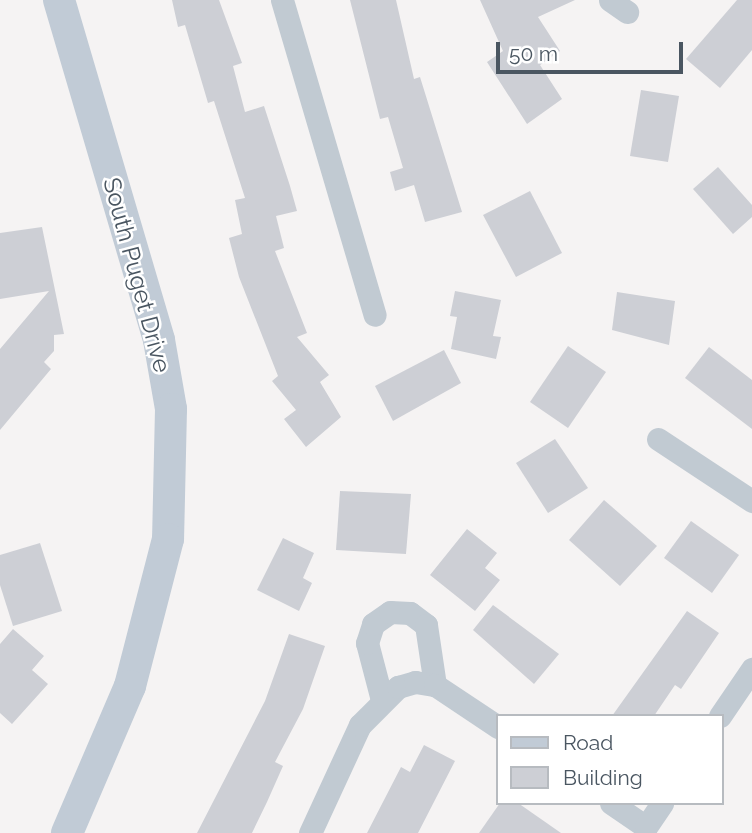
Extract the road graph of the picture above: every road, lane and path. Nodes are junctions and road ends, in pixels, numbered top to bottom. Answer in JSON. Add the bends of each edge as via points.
{"nodes":[{"id":1,"x":59,"y":0,"type":"edge"},
{"id":2,"x":282,"y":0,"type":"edge"},
{"id":3,"x":375,"y":315,"type":"dead end"},
{"id":4,"x":658,"y":439,"type":"dead end"},
{"id":5,"x":752,"y":501,"type":"edge"},
{"id":6,"x":752,"y":669,"type":"edge"},
{"id":7,"x":435,"y":685,"type":"junction"},
{"id":8,"x":390,"y":694,"type":"junction"},
{"id":9,"x":721,"y":714,"type":"edge"},
{"id":10,"x":496,"y":726,"type":"edge"},
{"id":11,"x":614,"y":805,"type":"edge"},
{"id":12,"x":661,"y":805,"type":"edge"},
{"id":13,"x":67,"y":833,"type":"edge"},
{"id":14,"x":310,"y":833,"type":"edge"}],
"edges":[{"from":1,"to":13,"type":"street","name":"South Puget Drive","via":[[159,340],[171,409],[168,539],[130,686]]},
{"from":2,"to":3,"type":"street"},
{"from":4,"to":5,"type":"street"},
{"from":6,"to":9,"type":"street"},
{"from":7,"to":8,"type":"street","via":[[415,681]]},
{"from":7,"to":8,"type":"street","via":[[426,625],[410,613],[390,612],[373,624],[367,643]]},
{"from":7,"to":10,"type":"street"},
{"from":8,"to":14,"type":"street","via":[[360,725]]},
{"from":11,"to":12,"type":"street","via":[[646,827]]}]}
